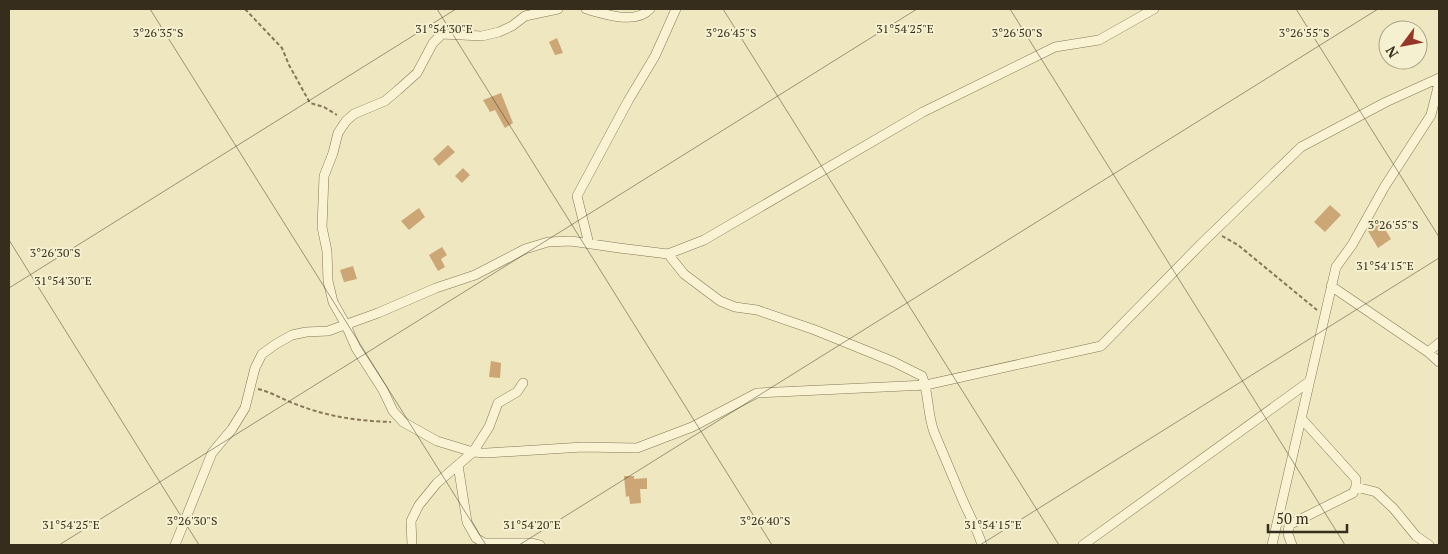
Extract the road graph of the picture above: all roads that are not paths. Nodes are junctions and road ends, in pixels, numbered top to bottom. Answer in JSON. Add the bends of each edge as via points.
{"nodes":[{"id":1,"x":558,"y":9,"type":"edge"},
{"id":2,"x":586,"y":9,"type":"edge"},
{"id":3,"x":650,"y":9,"type":"edge"},
{"id":4,"x":676,"y":9,"type":"edge"},
{"id":5,"x":1154,"y":9,"type":"edge"},
{"id":6,"x":1439,"y":78,"type":"edge"},
{"id":7,"x":1439,"y":84,"type":"edge"},
{"id":8,"x":589,"y":244,"type":"junction"},
{"id":9,"x":668,"y":254,"type":"junction"},
{"id":10,"x":1331,"y":286,"type":"junction"},
{"id":11,"x":346,"y":325,"type":"junction"},
{"id":12,"x":1439,"y":344,"type":"edge"},
{"id":13,"x":1428,"y":352,"type":"junction"},
{"id":14,"x":1439,"y":362,"type":"edge"},
{"id":15,"x":1310,"y":381,"type":"junction"},
{"id":16,"x":523,"y":383,"type":"dead end"},
{"id":17,"x":926,"y":385,"type":"junction"},
{"id":18,"x":1301,"y":418,"type":"junction"},
{"id":19,"x":474,"y":452,"type":"junction"},
{"id":20,"x":458,"y":465,"type":"junction"},
{"id":21,"x":1356,"y":487,"type":"junction"},
{"id":22,"x":175,"y":545,"type":"edge"},
{"id":23,"x":412,"y":545,"type":"edge"},
{"id":24,"x":540,"y":545,"type":"edge"},
{"id":25,"x":982,"y":545,"type":"edge"},
{"id":26,"x":1083,"y":545,"type":"edge"},
{"id":27,"x":1272,"y":545,"type":"edge"},
{"id":28,"x":1292,"y":545,"type":"edge"},
{"id":29,"x":1430,"y":545,"type":"edge"}],
"edges":[{"from":1,"to":11,"type":"street","via":[[525,16],[512,26],[482,36],[442,34],[433,43],[417,72],[398,90],[385,101],[354,114],[346,121],[338,133],[324,176],[322,227],[333,302]]},
{"from":2,"to":3,"type":"street","via":[[624,17],[637,17]]},
{"from":4,"to":8,"type":"street","via":[[655,56],[577,196]]},
{"from":5,"to":9,"type":"street","via":[[1099,40],[1055,47],[924,112],[704,240]]},
{"from":6,"to":17,"type":"street","via":[[1301,147],[1101,346]]},
{"from":7,"to":10,"type":"street","via":[[1431,115],[1336,267]]},
{"from":8,"to":9,"type":"street"},
{"from":8,"to":11,"type":"street","via":[[548,242],[475,275]]},
{"from":9,"to":17,"type":"street","via":[[684,274],[720,301],[807,327],[886,359],[922,376]]},
{"from":10,"to":13,"type":"street"},
{"from":10,"to":15,"type":"street"},
{"from":11,"to":19,"type":"street","via":[[393,411],[403,422],[437,441]]},
{"from":11,"to":22,"type":"street","via":[[328,331],[292,335],[262,354],[245,408],[212,453]]},
{"from":12,"to":13,"type":"street"},
{"from":13,"to":14,"type":"street"},
{"from":15,"to":18,"type":"street"},
{"from":15,"to":26,"type":"street"},
{"from":16,"to":19,"type":"street","via":[[517,392],[498,404]]},
{"from":17,"to":19,"type":"street","via":[[757,393],[692,427],[637,448]]},
{"from":17,"to":25,"type":"street","via":[[927,405],[934,430]]},
{"from":18,"to":21,"type":"street","via":[[1356,479]]},
{"from":18,"to":27,"type":"street"},
{"from":19,"to":20,"type":"street"},
{"from":20,"to":23,"type":"street","via":[[418,505],[411,521]]},
{"from":20,"to":24,"type":"street","via":[[467,522],[476,538],[484,543]]},
{"from":21,"to":28,"type":"street","via":[[1352,493],[1289,525]]},
{"from":21,"to":29,"type":"street","via":[[1376,492],[1416,536]]}]}
